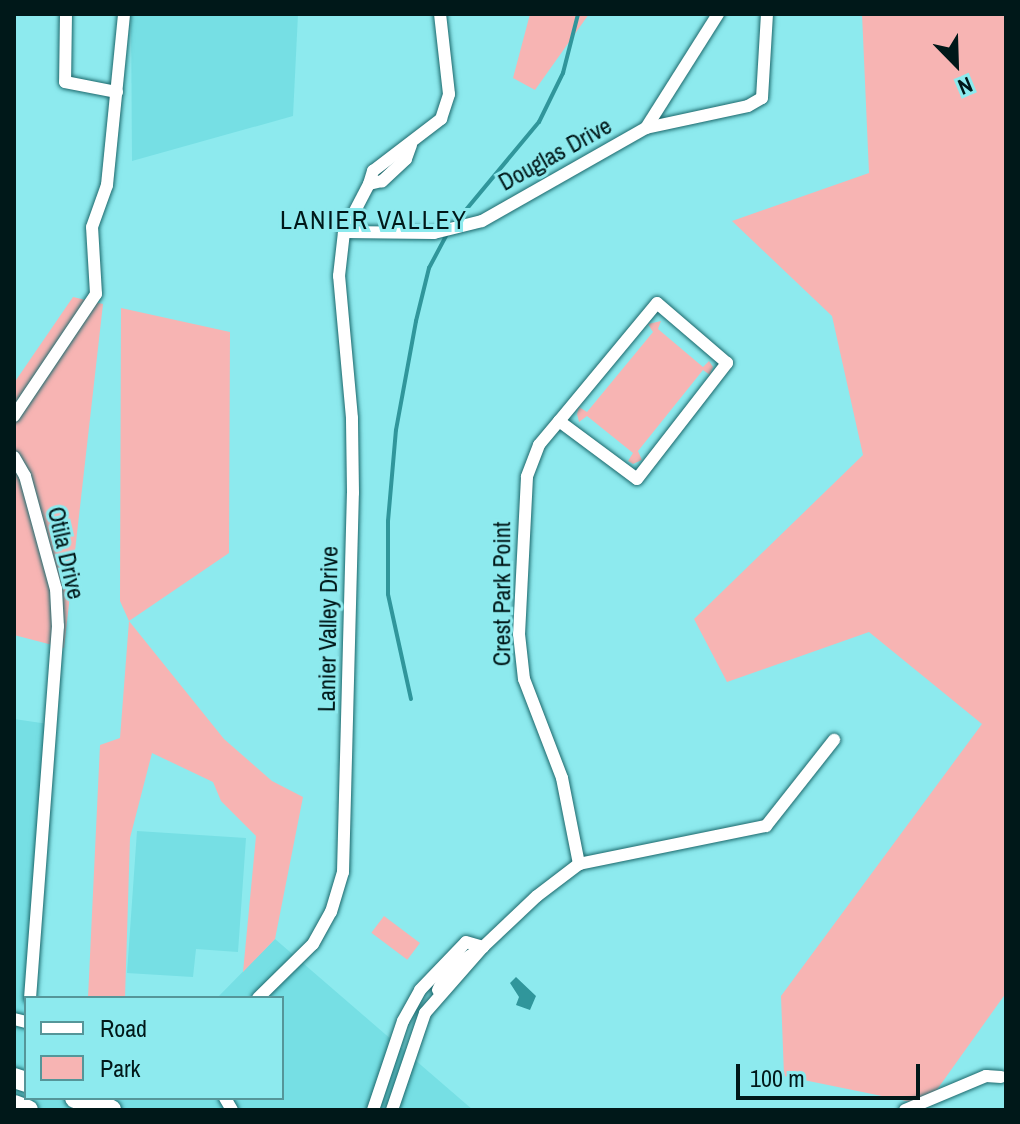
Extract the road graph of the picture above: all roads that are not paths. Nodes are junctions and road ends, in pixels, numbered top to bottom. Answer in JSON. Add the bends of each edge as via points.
{"nodes":[{"id":1,"x":66,"y":14,"type":"edge"},
{"id":2,"x":124,"y":14,"type":"edge"},
{"id":3,"x":440,"y":14,"type":"edge"},
{"id":4,"x":718,"y":14,"type":"edge"},
{"id":5,"x":767,"y":14,"type":"edge"},
{"id":6,"x":117,"y":92,"type":"junction"},
{"id":7,"x":646,"y":128,"type":"junction"},
{"id":8,"x":344,"y":232,"type":"junction"},
{"id":9,"x":14,"y":416,"type":"edge"},
{"id":10,"x":559,"y":421,"type":"junction"},
{"id":11,"x":14,"y":457,"type":"edge"},
{"id":12,"x":834,"y":740,"type":"dead end"},
{"id":13,"x":579,"y":864,"type":"junction"},
{"id":14,"x":483,"y":947,"type":"junction"},
{"id":15,"x":448,"y":970,"type":"junction"},
{"id":16,"x":30,"y":996,"type":"edge"},
{"id":17,"x":260,"y":996,"type":"edge"},
{"id":18,"x":407,"y":1013,"type":"junction"},
{"id":19,"x":423,"y":1019,"type":"junction"},
{"id":20,"x":1001,"y":1077,"type":"dead end"},
{"id":21,"x":81,"y":1100,"type":"edge"},
{"id":22,"x":14,"y":1105,"type":"edge"},
{"id":23,"x":28,"y":1110,"type":"edge"},
{"id":24,"x":111,"y":1110,"type":"edge"},
{"id":25,"x":373,"y":1110,"type":"edge"},
{"id":26,"x":392,"y":1110,"type":"edge"},
{"id":27,"x":905,"y":1110,"type":"edge"}],
"edges":[{"from":1,"to":6,"type":"street","via":[[65,82]]},
{"from":2,"to":6,"type":"street"},
{"from":3,"to":8,"type":"street","via":[[449,94],[441,119],[373,171]]},
{"from":4,"to":7,"type":"street","name":"Douglas Drive"},
{"from":5,"to":7,"type":"street","name":"Douglas Drive","via":[[762,98],[748,106]]},
{"from":6,"to":9,"type":"street","via":[[107,185],[92,227],[96,294]]},
{"from":7,"to":8,"type":"street","name":"Douglas Drive","via":[[482,221],[434,233]]},
{"from":8,"to":17,"type":"street","name":"Lanier Valley Drive","via":[[339,303],[352,418],[353,493],[343,872],[331,912],[313,944]]},
{"from":10,"to":10,"type":"street","name":"Crest Park Point","via":[[657,303],[727,363],[637,479]]},
{"from":10,"to":13,"type":"street","name":"Crest Park Point","via":[[539,445],[527,477],[519,634],[524,679],[555,756]]},
{"from":11,"to":16,"type":"street","name":"Otila Drive","via":[[25,476],[56,589],[58,626]]},
{"from":12,"to":13,"type":"street","via":[[766,826]]},
{"from":13,"to":14,"type":"street"},
{"from":14,"to":15,"type":"street"},
{"from":14,"to":15,"type":"street","via":[[466,942]]},
{"from":15,"to":18,"type":"street"},
{"from":15,"to":19,"type":"street"},
{"from":18,"to":19,"type":"street"},
{"from":18,"to":25,"type":"street"},
{"from":19,"to":26,"type":"street"},
{"from":20,"to":27,"type":"street","via":[[986,1076]]},
{"from":21,"to":24,"type":"main road"},
{"from":22,"to":23,"type":"main road"}]}
